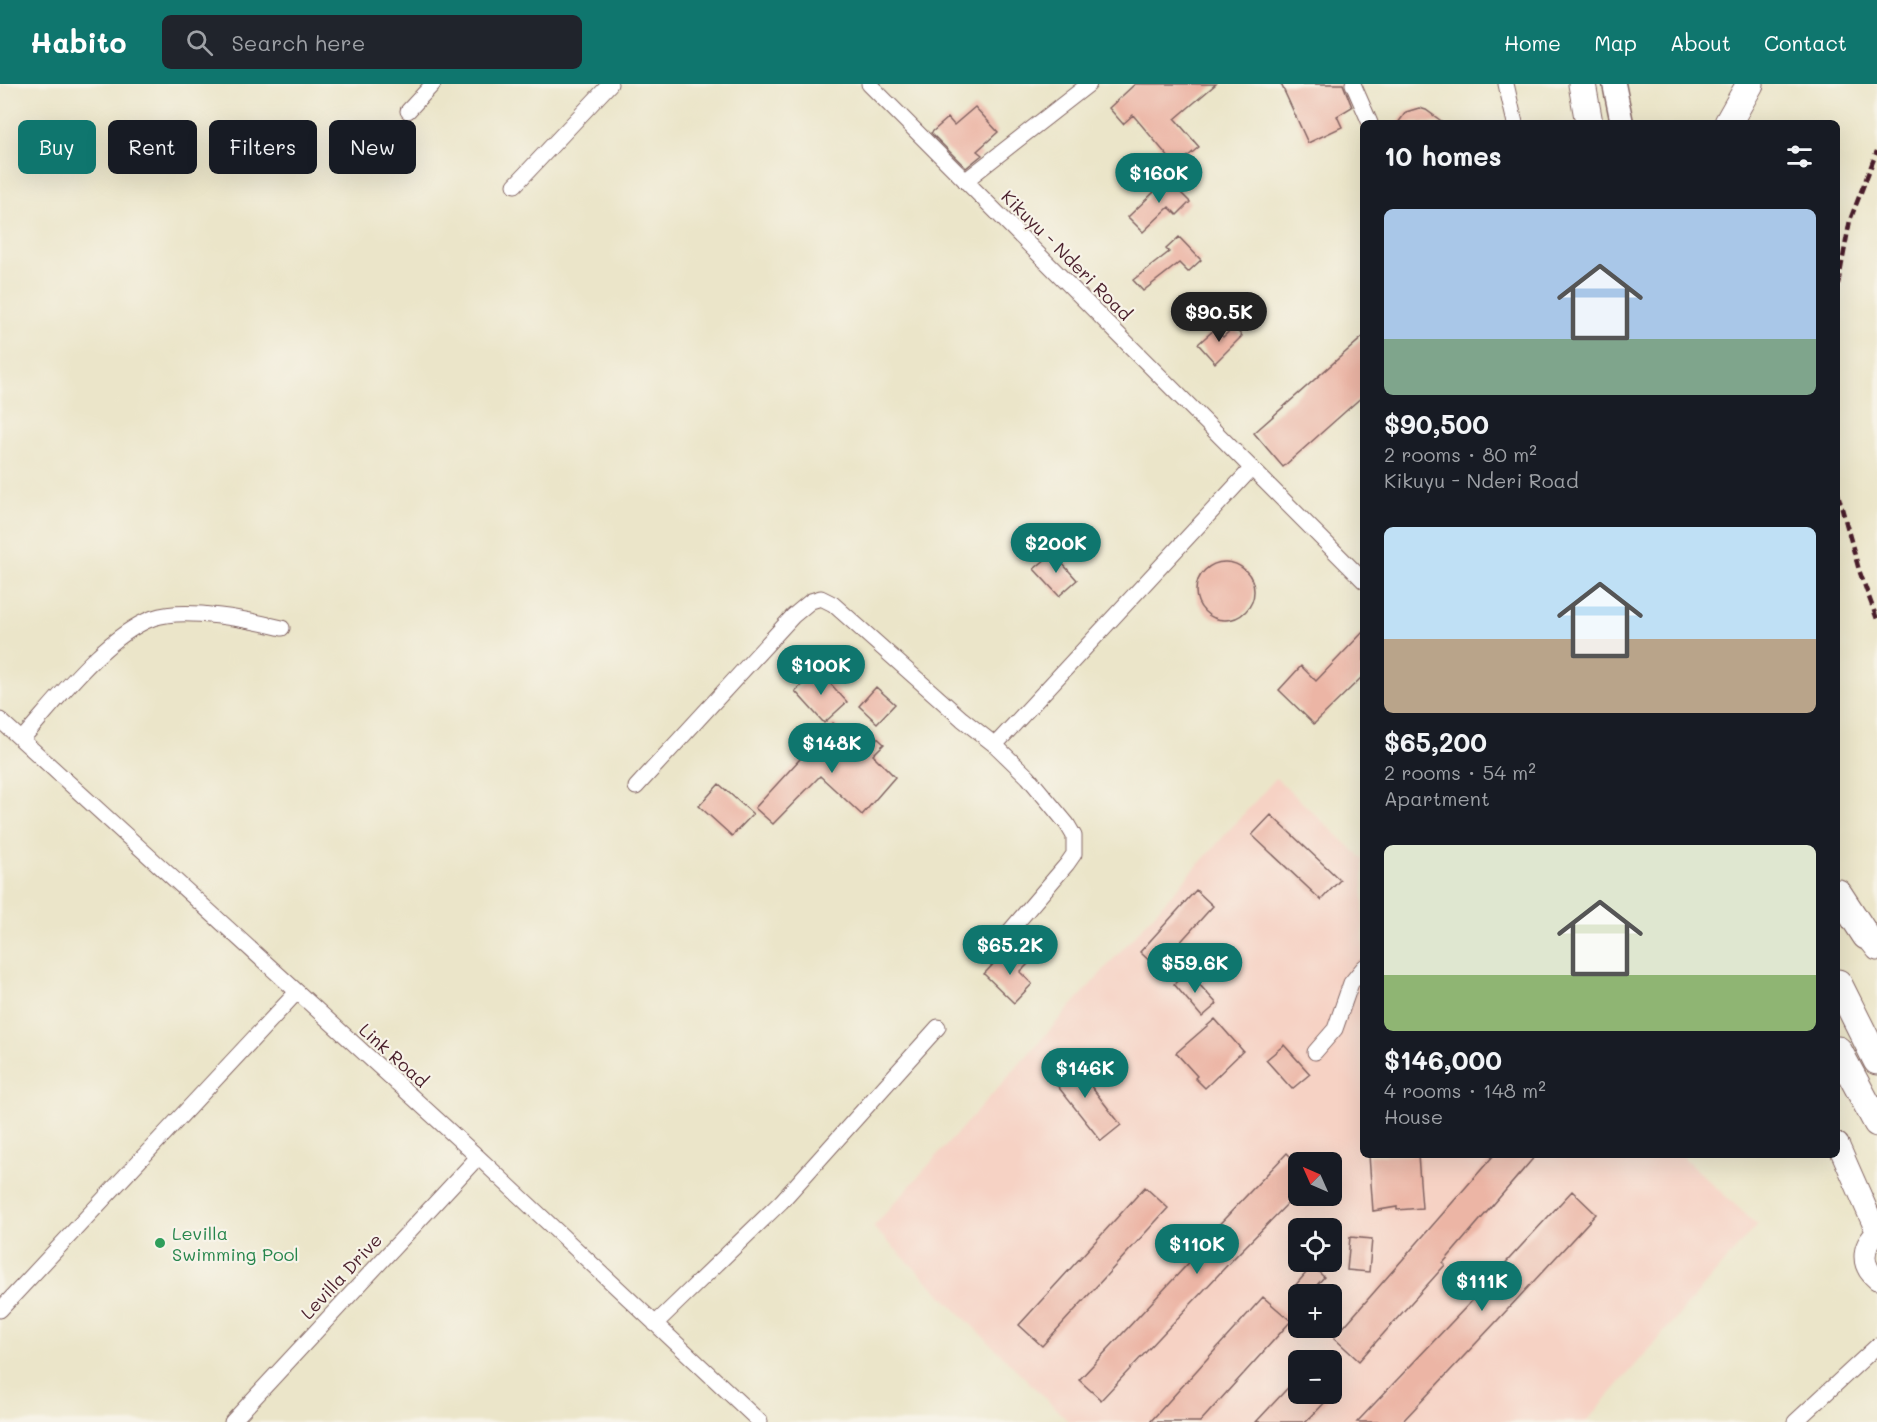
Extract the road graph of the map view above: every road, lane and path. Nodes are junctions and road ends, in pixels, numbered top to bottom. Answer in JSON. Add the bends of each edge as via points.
{"nodes":[{"id":1,"x":433,"y":84,"type":"edge"},
{"id":2,"x":610,"y":84,"type":"edge"},
{"id":3,"x":869,"y":84,"type":"edge"},
{"id":4,"x":1089,"y":84,"type":"edge"},
{"id":5,"x":1353,"y":84,"type":"edge"},
{"id":6,"x":1506,"y":84,"type":"edge"},
{"id":7,"x":1582,"y":84,"type":"edge"},
{"id":8,"x":1614,"y":84,"type":"edge"},
{"id":9,"x":1750,"y":84,"type":"edge"},
{"id":10,"x":408,"y":111,"type":"dead end"},
{"id":11,"x":1370,"y":120,"type":"edge"},
{"id":12,"x":1514,"y":120,"type":"edge"},
{"id":13,"x":1588,"y":120,"type":"edge"},
{"id":14,"x":1621,"y":120,"type":"edge"},
{"id":15,"x":1730,"y":120,"type":"edge"},
{"id":16,"x":965,"y":181,"type":"junction"},
{"id":17,"x":515,"y":185,"type":"dead end"},
{"id":18,"x":1252,"y":468,"type":"junction"},
{"id":19,"x":1360,"y":577,"type":"edge"},
{"id":20,"x":282,"y":628,"type":"dead end"},
{"id":21,"x":0,"y":720,"type":"edge"},
{"id":22,"x":22,"y":739,"type":"junction"},
{"id":23,"x":995,"y":745,"type":"junction"},
{"id":24,"x":636,"y":787,"type":"dead end"},
{"id":25,"x":1840,"y":896,"type":"edge"},
{"id":26,"x":1003,"y":939,"type":"dead end"},
{"id":27,"x":1873,"y":940,"type":"edge"},
{"id":28,"x":1360,"y":972,"type":"edge"},
{"id":29,"x":1840,"y":987,"type":"edge"},
{"id":30,"x":296,"y":993,"type":"junction"},
{"id":31,"x":938,"y":1026,"type":"dead end"},
{"id":32,"x":1315,"y":1052,"type":"dead end"},
{"id":33,"x":1840,"y":1054,"type":"edge"},
{"id":34,"x":1877,"y":1061,"type":"edge"},
{"id":35,"x":1877,"y":1123,"type":"edge"},
{"id":36,"x":1840,"y":1149,"type":"edge"},
{"id":37,"x":478,"y":1157,"type":"junction"},
{"id":38,"x":1877,"y":1233,"type":"edge"},
{"id":39,"x":1877,"y":1280,"type":"edge"},
{"id":40,"x":0,"y":1310,"type":"edge"},
{"id":41,"x":654,"y":1324,"type":"junction"},
{"id":42,"x":1877,"y":1346,"type":"edge"},
{"id":43,"x":232,"y":1422,"type":"edge"},
{"id":44,"x":760,"y":1422,"type":"edge"},
{"id":45,"x":1795,"y":1422,"type":"edge"}],
"edges":[{"from":1,"to":10,"type":"street"},
{"from":2,"to":17,"type":"street"},
{"from":3,"to":16,"type":"street","name":"Kikuyu - Nderi Road"},
{"from":4,"to":16,"type":"street"},
{"from":5,"to":11,"type":"street"},
{"from":6,"to":12,"type":"street"},
{"from":7,"to":13,"type":"highway"},
{"from":8,"to":14,"type":"main road"},
{"from":9,"to":15,"type":"highway"},
{"from":16,"to":18,"type":"street","name":"Kikuyu - Nderi Road"},
{"from":18,"to":19,"type":"street","name":"Kikuyu - Nderi Road"},
{"from":18,"to":23,"type":"street"},
{"from":20,"to":22,"type":"street","via":[[208,615],[156,617],[133,627],[90,663]]},
{"from":21,"to":22,"type":"street","name":"Link Road"},
{"from":22,"to":30,"type":"street","name":"Link Road"},
{"from":23,"to":24,"type":"street","via":[[833,604],[821,598],[811,601],[794,616]]},
{"from":23,"to":26,"type":"street","via":[[1067,824],[1075,845],[1067,864]]},
{"from":25,"to":27,"type":"highway"},
{"from":28,"to":32,"type":"street","via":[[1351,983],[1335,1029]]},
{"from":29,"to":34,"type":"highway"},
{"from":30,"to":37,"type":"street","name":"Link Road"},
{"from":30,"to":40,"type":"street"},
{"from":31,"to":41,"type":"street","via":[[781,1202]]},
{"from":33,"to":35,"type":"highway"},
{"from":36,"to":38,"type":"street"},
{"from":37,"to":41,"type":"street","name":"Link Road"},
{"from":37,"to":43,"type":"street","name":"Levilla Drive"},
{"from":38,"to":39,"type":"street","via":[[1870,1239],[1864,1256]]},
{"from":41,"to":44,"type":"street","name":"Link Road"},
{"from":42,"to":45,"type":"street"}]}
